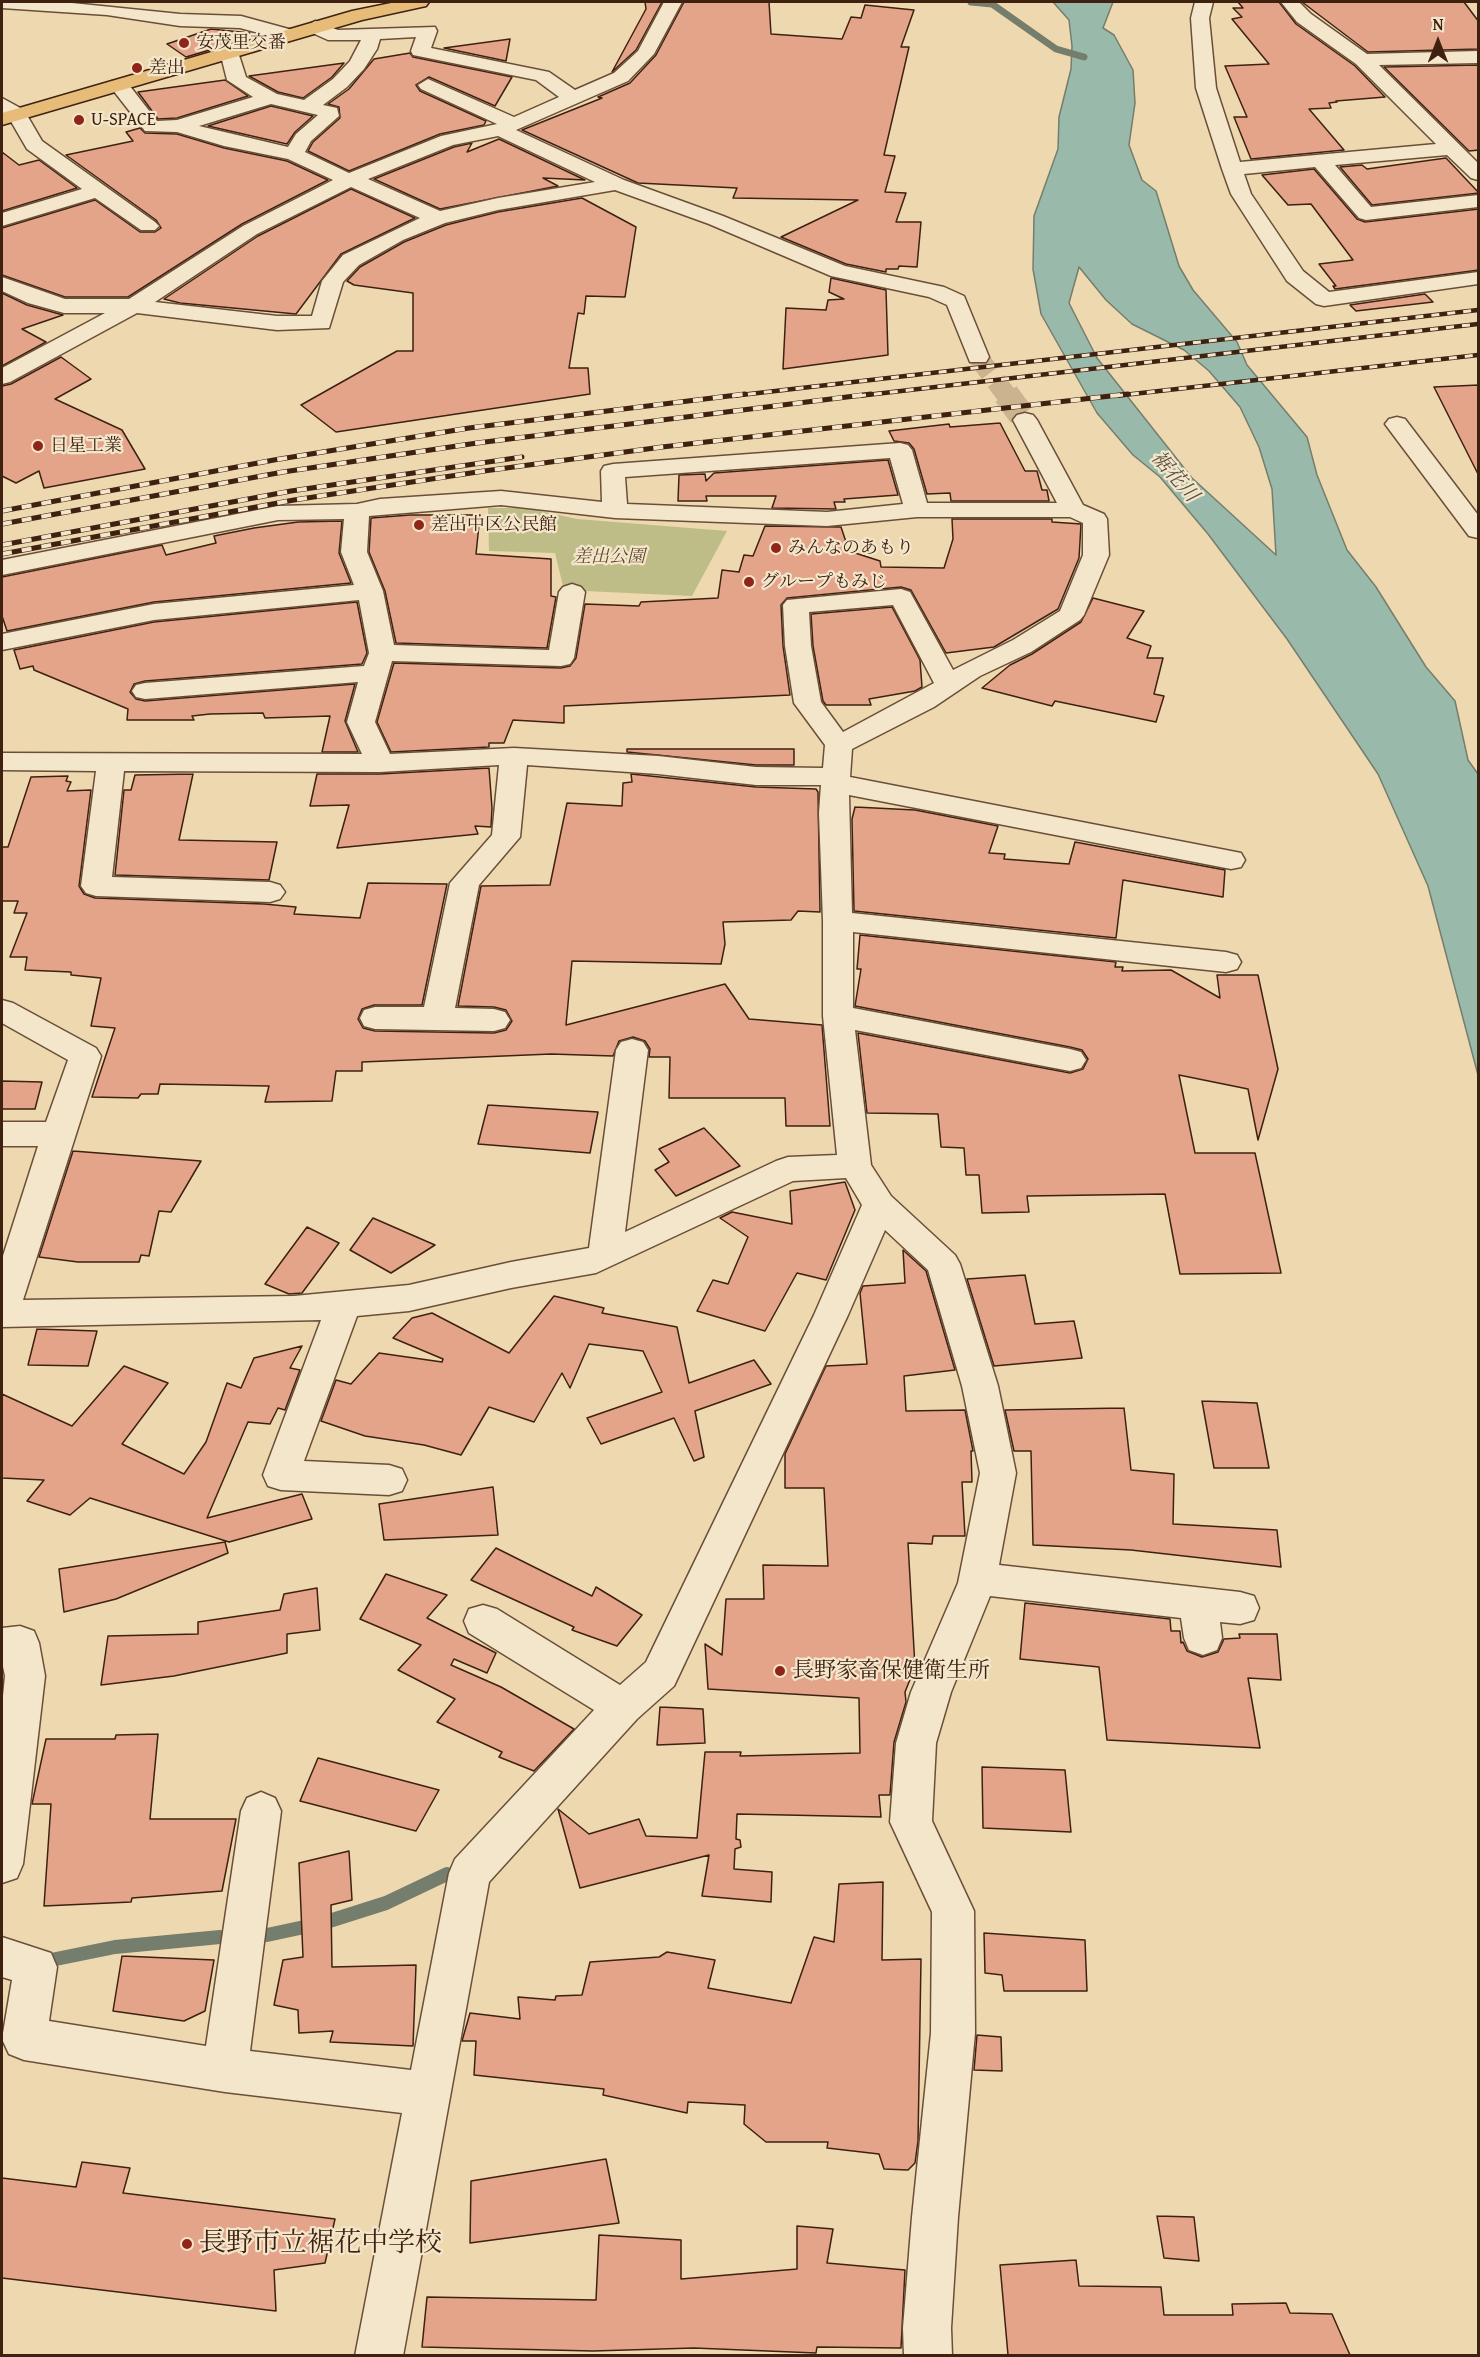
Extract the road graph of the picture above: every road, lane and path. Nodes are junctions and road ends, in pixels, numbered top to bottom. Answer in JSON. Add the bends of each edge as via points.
{"nodes":[{"id":1,"x":420,"y":2,"type":"edge"},
{"id":2,"x":672,"y":2,"type":"edge"},
{"id":3,"x":1204,"y":2,"type":"edge"},
{"id":4,"x":1290,"y":2,"type":"edge"},
{"id":5,"x":2,"y":3,"type":"edge"},
{"id":6,"x":315,"y":27,"type":"junction"},
{"id":7,"x":372,"y":34,"type":"junction"},
{"id":8,"x":289,"y":35,"type":"junction"},
{"id":9,"x":229,"y":52,"type":"junction"},
{"id":10,"x":1479,"y":57,"type":"edge"},
{"id":11,"x":1363,"y":60,"type":"junction"},
{"id":12,"x":119,"y":85,"type":"junction"},
{"id":13,"x":428,"y":85,"type":"dead end"},
{"id":14,"x":270,"y":98,"type":"junction"},
{"id":15,"x":575,"y":99,"type":"junction"},
{"id":16,"x":310,"y":105,"type":"junction"},
{"id":17,"x":7,"y":112,"type":"edge"},
{"id":18,"x":178,"y":126,"type":"junction"},
{"id":19,"x":507,"y":127,"type":"junction"},
{"id":20,"x":294,"y":154,"type":"junction"},
{"id":21,"x":1465,"y":155,"type":"edge"},
{"id":22,"x":1320,"y":161,"type":"junction"},
{"id":23,"x":1232,"y":169,"type":"junction"},
{"id":24,"x":1479,"y":174,"type":"edge"},
{"id":25,"x":350,"y":179,"type":"junction"},
{"id":26,"x":617,"y":184,"type":"junction"},
{"id":27,"x":96,"y":190,"type":"junction"},
{"id":28,"x":1479,"y":201,"type":"edge"},
{"id":29,"x":438,"y":218,"type":"junction"},
{"id":30,"x":2,"y":220,"type":"edge"},
{"id":31,"x":148,"y":226,"type":"dead end"},
{"id":32,"x":1479,"y":278,"type":"edge"},
{"id":33,"x":2,"y":283,"type":"edge"},
{"id":34,"x":134,"y":306,"type":"junction"},
{"id":35,"x":978,"y":357,"type":"tunnel mouth"},
{"id":36,"x":2,"y":377,"type":"edge"},
{"id":37,"x":1025,"y":420,"type":"tunnel mouth"},
{"id":38,"x":1397,"y":423,"type":"dead end"},
{"id":39,"x":917,"y":510,"type":"junction"},
{"id":40,"x":1073,"y":510,"type":"junction"},
{"id":41,"x":357,"y":511,"type":"junction"},
{"id":42,"x":615,"y":511,"type":"junction"},
{"id":43,"x":1479,"y":531,"type":"edge"},
{"id":44,"x":2,"y":567,"type":"edge"},
{"id":45,"x":370,"y":591,"type":"junction"},
{"id":46,"x":572,"y":592,"type":"dead end"},
{"id":47,"x":2,"y":642,"type":"edge"},
{"id":48,"x":378,"y":663,"type":"junction"},
{"id":49,"x":947,"y":683,"type":"junction"},
{"id":50,"x":145,"y":691,"type":"dead end"},
{"id":51,"x":839,"y":745,"type":"junction"},
{"id":52,"x":514,"y":756,"type":"junction"},
{"id":53,"x":2,"y":762,"type":"edge"},
{"id":54,"x":380,"y":763,"type":"junction"},
{"id":55,"x":111,"y":764,"type":"junction"},
{"id":56,"x":835,"y":780,"type":"junction"},
{"id":57,"x":1231,"y":860,"type":"dead end"},
{"id":58,"x":270,"y":892,"type":"dead end"},
{"id":59,"x":838,"y":921,"type":"junction"},
{"id":60,"x":1226,"y":962,"type":"dead end"},
{"id":61,"x":2,"y":1010,"type":"edge"},
{"id":62,"x":838,"y":1016,"type":"junction"},
{"id":63,"x":375,"y":1018,"type":"dead end"},
{"id":64,"x":437,"y":1018,"type":"junction"},
{"id":65,"x":494,"y":1020,"type":"dead end"},
{"id":66,"x":632,"y":1050,"type":"dead end"},
{"id":67,"x":1070,"y":1060,"type":"dead end"},
{"id":68,"x":2,"y":1134,"type":"edge"},
{"id":69,"x":58,"y":1134,"type":"junction"},
{"id":70,"x":855,"y":1166,"type":"junction"},
{"id":71,"x":879,"y":1205,"type":"junction"},
{"id":72,"x":605,"y":1256,"type":"junction"},
{"id":73,"x":344,"y":1305,"type":"junction"},
{"id":74,"x":2,"y":1312,"type":"edge"},
{"id":75,"x":389,"y":1480,"type":"dead end"},
{"id":76,"x":978,"y":1579,"type":"junction"},
{"id":77,"x":1240,"y":1608,"type":"dead end"},
{"id":78,"x":483,"y":1621,"type":"dead end"},
{"id":79,"x":2,"y":1645,"type":"edge"},
{"id":80,"x":623,"y":1707,"type":"junction"},
{"id":81,"x":261,"y":1811,"type":"dead end"},
{"id":82,"x":2,"y":1864,"type":"edge"},
{"id":83,"x":2,"y":1957,"type":"edge"},
{"id":84,"x":225,"y":2070,"type":"junction"},
{"id":85,"x":428,"y":2094,"type":"junction"},
{"id":86,"x":379,"y":2355,"type":"edge"},
{"id":87,"x":928,"y":2355,"type":"edge"}],
"edges":[{"from":1,"to":6,"type":"highway"},
{"from":2,"to":15,"type":"street","via":[[645,54],[631,69]]},
{"from":3,"to":23,"type":"street","via":[[1200,18],[1206,88]]},
{"from":4,"to":11,"type":"street","via":[[1304,18]]},
{"from":5,"to":8,"type":"street","via":[[241,22]]},
{"from":6,"to":7,"type":"street","via":[[335,36]]},
{"from":6,"to":8,"type":"highway"},
{"from":7,"to":15,"type":"street","via":[[428,31],[420,51],[542,76]]},
{"from":7,"to":16,"type":"street","via":[[357,65]]},
{"from":8,"to":9,"type":"highway"},
{"from":9,"to":12,"type":"highway"},
{"from":9,"to":14,"type":"street","via":[[237,80]]},
{"from":10,"to":11,"type":"street"},
{"from":11,"to":21,"type":"street"},
{"from":12,"to":17,"type":"highway"},
{"from":12,"to":18,"type":"street","via":[[152,127]]},
{"from":13,"to":19,"type":"street"},
{"from":14,"to":16,"type":"street"},
{"from":14,"to":18,"type":"street"},
{"from":15,"to":19,"type":"street"},
{"from":16,"to":20,"type":"street","via":[[330,112],[329,116],[303,138]]},
{"from":17,"to":27,"type":"street","via":[[34,145]]},
{"from":18,"to":20,"type":"street"},
{"from":19,"to":25,"type":"street","via":[[448,140]]},
{"from":19,"to":26,"type":"street"},
{"from":20,"to":25,"type":"street"},
{"from":21,"to":22,"type":"street"},
{"from":21,"to":24,"type":"street"},
{"from":22,"to":23,"type":"street"},
{"from":22,"to":28,"type":"street","via":[[1366,214]]},
{"from":23,"to":32,"type":"street","via":[[1241,194],[1295,276],[1324,298]]},
{"from":25,"to":29,"type":"street"},
{"from":25,"to":34,"type":"street","via":[[250,230]]},
{"from":26,"to":29,"type":"street"},
{"from":26,"to":35,"type":"street","via":[[839,271],[936,292],[956,301]]},
{"from":27,"to":30,"type":"street"},
{"from":27,"to":31,"type":"street"},
{"from":29,"to":34,"type":"street","via":[[351,261],[333,281],[321,323],[277,323]]},
{"from":33,"to":34,"type":"street","via":[[64,306]]},
{"from":34,"to":36,"type":"street"},
{"from":37,"to":40,"type":"street"},
{"from":38,"to":43,"type":"street"},
{"from":39,"to":40,"type":"street"},
{"from":39,"to":42,"type":"street","via":[[827,519]]},
{"from":39,"to":42,"type":"street","via":[[900,450],[613,471]]},
{"from":40,"to":49,"type":"street","via":[[1095,519],[1096,555],[1071,615],[1022,646]]},
{"from":41,"to":42,"type":"street","via":[[501,498]]},
{"from":41,"to":44,"type":"street","via":[[278,513]]},
{"from":41,"to":45,"type":"street","via":[[354,552]]},
{"from":45,"to":47,"type":"street","via":[[154,612]]},
{"from":45,"to":48,"type":"street"},
{"from":46,"to":48,"type":"street","via":[[561,658]]},
{"from":48,"to":50,"type":"street"},
{"from":48,"to":54,"type":"street","via":[[361,722]]},
{"from":49,"to":51,"type":"street","via":[[924,700]]},
{"from":49,"to":51,"type":"street","via":[[901,597],[796,605],[808,703]]},
{"from":51,"to":56,"type":"street"},
{"from":52,"to":54,"type":"street"},
{"from":52,"to":56,"type":"street"},
{"from":52,"to":64,"type":"street","via":[[506,837],[465,883]]},
{"from":53,"to":55,"type":"street"},
{"from":54,"to":55,"type":"street"},
{"from":55,"to":58,"type":"street","via":[[96,886]]},
{"from":56,"to":57,"type":"street"},
{"from":56,"to":59,"type":"street"},
{"from":59,"to":60,"type":"street"},
{"from":59,"to":62,"type":"street"},
{"from":61,"to":69,"type":"street","via":[[85,1056]]},
{"from":62,"to":67,"type":"street"},
{"from":62,"to":70,"type":"street"},
{"from":63,"to":64,"type":"street"},
{"from":64,"to":65,"type":"street"},
{"from":66,"to":72,"type":"street"},
{"from":68,"to":69,"type":"street"},
{"from":69,"to":74,"type":"street"},
{"from":70,"to":71,"type":"street"},
{"from":70,"to":72,"type":"street","via":[[788,1169]]},
{"from":71,"to":76,"type":"street","via":[[943,1264],[980,1386],[998,1473]]},
{"from":71,"to":80,"type":"street","via":[[831,1315],[660,1674]]},
{"from":72,"to":73,"type":"street","via":[[409,1298]]},
{"from":73,"to":74,"type":"street"},
{"from":73,"to":75,"type":"street","via":[[280,1475]]},
{"from":76,"to":77,"type":"street","via":[[1201,1621]]},
{"from":76,"to":87,"type":"street","via":[[931,1692],[916,1743],[911,1822],[953,1911],[953,2033],[935,2217]]},
{"from":78,"to":80,"type":"street"},
{"from":79,"to":82,"type":"street","via":[[20,1643],[25,1676]]},
{"from":80,"to":85,"type":"street","via":[[470,1873]]},
{"from":81,"to":84,"type":"street"},
{"from":83,"to":84,"type":"street","via":[[36,1967],[24,2039]]},
{"from":84,"to":85,"type":"street"},
{"from":85,"to":86,"type":"street"}]}
